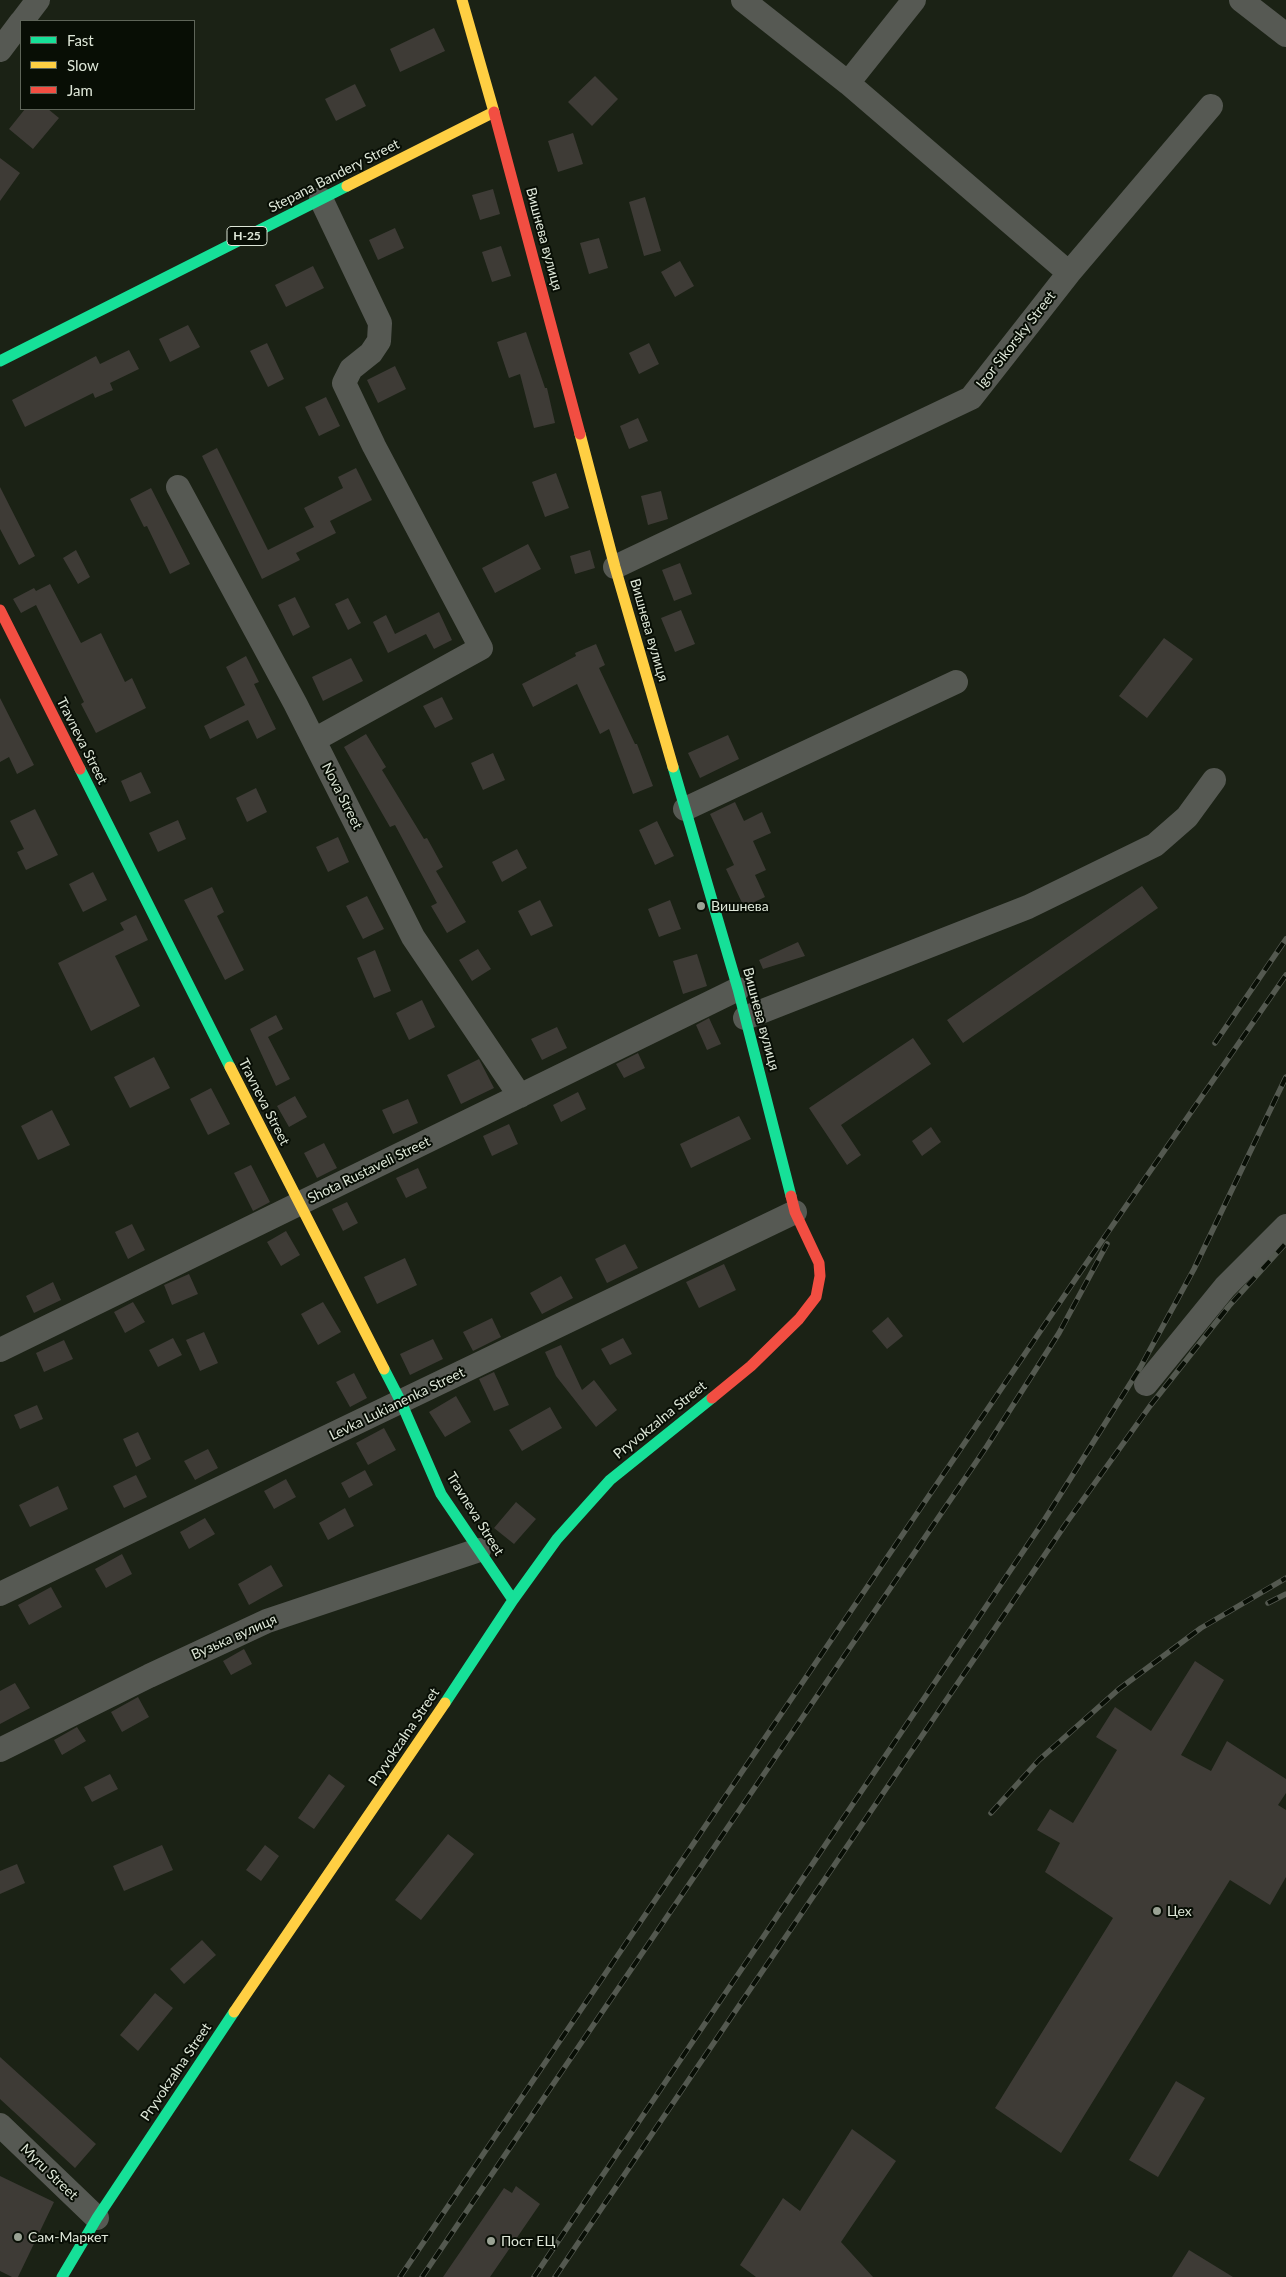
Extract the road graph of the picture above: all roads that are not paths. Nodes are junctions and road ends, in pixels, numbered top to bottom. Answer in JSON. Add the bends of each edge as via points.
{"nodes":[{"id":1,"x":38,"y":0,"type":"edge"},
{"id":2,"x":743,"y":0,"type":"edge"},
{"id":3,"x":914,"y":0,"type":"edge"},
{"id":4,"x":1241,"y":0,"type":"edge"},
{"id":5,"x":468,"y":4,"type":"edge"},
{"id":6,"x":23,"y":20,"type":"edge"},
{"id":7,"x":20,"y":23,"type":"edge"},
{"id":8,"x":1286,"y":35,"type":"edge"},
{"id":9,"x":0,"y":50,"type":"edge"},
{"id":10,"x":848,"y":83,"type":"junction"},
{"id":11,"x":1211,"y":106,"type":"dead end"},
{"id":12,"x":494,"y":112,"type":"junction"},
{"id":13,"x":321,"y":199,"type":"junction"},
{"id":14,"x":1069,"y":274,"type":"junction"},
{"id":15,"x":0,"y":361,"type":"edge"},
{"id":16,"x":178,"y":487,"type":"dead end"},
{"id":17,"x":615,"y":567,"type":"junction"},
{"id":18,"x":0,"y":610,"type":"edge"},
{"id":19,"x":956,"y":682,"type":"dead end"},
{"id":20,"x":314,"y":740,"type":"junction"},
{"id":21,"x":1214,"y":780,"type":"dead end"},
{"id":22,"x":685,"y":808,"type":"junction"},
{"id":23,"x":738,"y":989,"type":"junction"},
{"id":24,"x":746,"y":1018,"type":"junction"},
{"id":25,"x":520,"y":1096,"type":"junction"},
{"id":26,"x":299,"y":1205,"type":"junction"},
{"id":27,"x":795,"y":1212,"type":"junction"},
{"id":28,"x":1286,"y":1226,"type":"edge"},
{"id":29,"x":819,"y":1263,"type":"joint"},
{"id":30,"x":0,"y":1350,"type":"edge"},
{"id":31,"x":1146,"y":1384,"type":"dead end"},
{"id":32,"x":401,"y":1402,"type":"junction"},
{"id":33,"x":479,"y":1550,"type":"junction"},
{"id":34,"x":0,"y":1594,"type":"edge"},
{"id":35,"x":513,"y":1600,"type":"junction"},
{"id":36,"x":0,"y":1750,"type":"edge"},
{"id":37,"x":0,"y":2126,"type":"edge"},
{"id":38,"x":97,"y":2218,"type":"junction"},
{"id":39,"x":62,"y":2277,"type":"edge"}],
"edges":[{"from":1,"to":6,"type":"street"},
{"from":2,"to":10,"type":"street"},
{"from":3,"to":10,"type":"street"},
{"from":4,"to":8,"type":"street"},
{"from":5,"to":12,"type":"street","name":"Вишнева вулиця"},
{"from":7,"to":9,"type":"street"},
{"from":10,"to":14,"type":"street"},
{"from":11,"to":14,"type":"street","name":"Igor Sikorsky Street"},
{"from":12,"to":13,"type":"street","name":"Stepana Bandery Street","number":"Н-25"},
{"from":12,"to":17,"type":"street","name":"Вишнева вулиця"},
{"from":13,"to":15,"type":"street","name":"Stepana Bandery Street","number":"Н-25"},
{"from":13,"to":20,"type":"street","via":[[380,322],[379,341],[371,353],[351,369],[344,383],[482,648]]},
{"from":14,"to":17,"type":"street","name":"Igor Sikorsky Street","via":[[971,398]]},
{"from":16,"to":20,"type":"street","name":"Nova Street"},
{"from":17,"to":22,"type":"street","name":"Вишнева вулиця"},
{"from":18,"to":26,"type":"street","name":"Travneva Street"},
{"from":19,"to":22,"type":"street"},
{"from":20,"to":25,"type":"street","name":"Nova Street","via":[[413,937]]},
{"from":21,"to":24,"type":"street","via":[[1187,816],[1155,845],[1028,906]]},
{"from":22,"to":23,"type":"street","name":"Вишнева вулиця"},
{"from":23,"to":24,"type":"street","name":"Вишнева вулиця"},
{"from":23,"to":25,"type":"street","name":"Shota Rustaveli Street"},
{"from":24,"to":27,"type":"street","name":"Вишнева вулиця"},
{"from":25,"to":26,"type":"street","name":"Shota Rustaveli Street"},
{"from":26,"to":30,"type":"street","name":"Shota Rustaveli Street"},
{"from":26,"to":32,"type":"street","name":"Travneva Street"},
{"from":27,"to":29,"type":"street","name":"Вишнева вулиця"},
{"from":27,"to":32,"type":"street","name":"Levka Lukianenka Street"},
{"from":28,"to":31,"type":"street","via":[[1225,1287]]},
{"from":29,"to":35,"type":"street","name":"Pryvokzalna Street","via":[[816,1297],[799,1319],[751,1366],[610,1480],[557,1539]]},
{"from":32,"to":33,"type":"street","name":"Travneva Street","via":[[441,1494]]},
{"from":32,"to":34,"type":"street","name":"Levka Lukianenka Street"},
{"from":33,"to":35,"type":"street","name":"Travneva Street"},
{"from":33,"to":36,"type":"street","name":"Вузька вулиця","via":[[267,1621]]},
{"from":35,"to":38,"type":"street","name":"Pryvokzalna Street"},
{"from":37,"to":38,"type":"street","name":"Myru Street"},
{"from":38,"to":39,"type":"street","name":"Pryvokzalna Street"}]}
